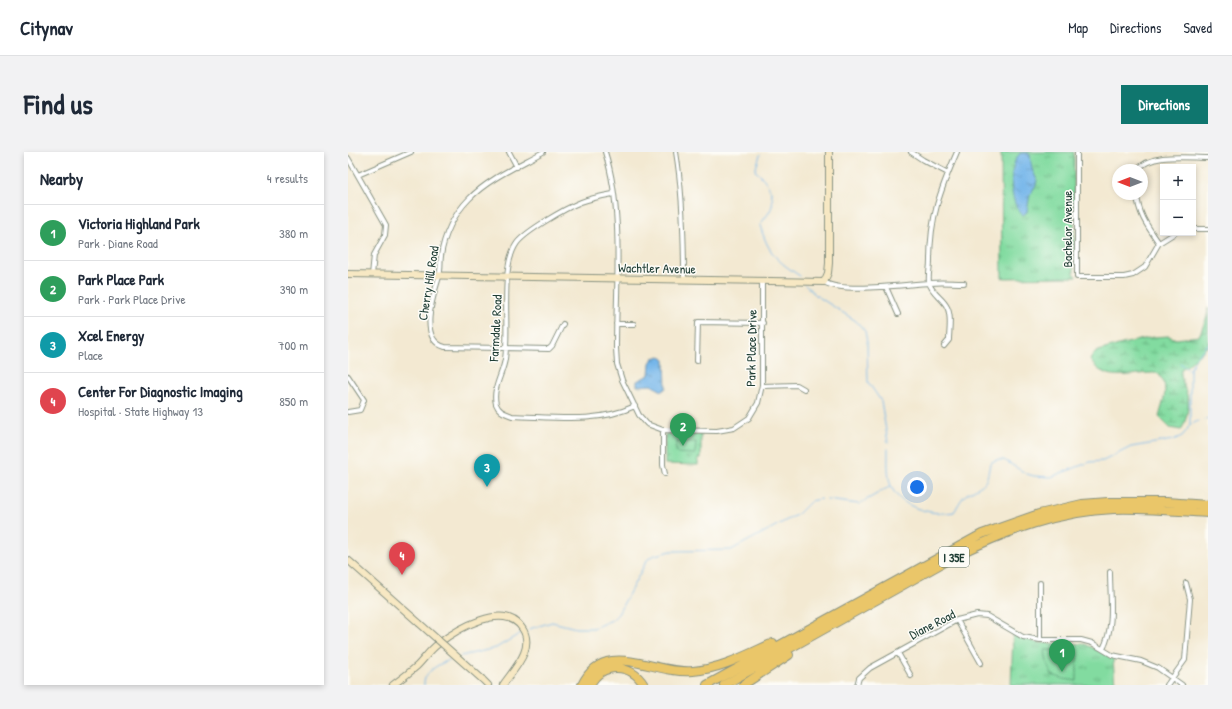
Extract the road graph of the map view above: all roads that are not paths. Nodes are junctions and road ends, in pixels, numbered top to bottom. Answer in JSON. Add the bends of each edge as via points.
{"nodes":[{"id":1,"x":411,"y":152,"type":"edge"},
{"id":2,"x":509,"y":152,"type":"edge"},
{"id":3,"x":543,"y":152,"type":"edge"},
{"id":4,"x":606,"y":152,"type":"edge"},
{"id":5,"x":676,"y":152,"type":"edge"},
{"id":6,"x":829,"y":152,"type":"edge"},
{"id":7,"x":911,"y":152,"type":"edge"},
{"id":8,"x":956,"y":152,"type":"edge"},
{"id":9,"x":1076,"y":152,"type":"edge"},
{"id":10,"x":1167,"y":152,"type":"edge"},
{"id":11,"x":348,"y":158,"type":"edge"},
{"id":12,"x":1167,"y":158,"type":"junction"},
{"id":13,"x":1208,"y":158,"type":"edge"},
{"id":14,"x":1146,"y":164,"type":"edge"},
{"id":15,"x":517,"y":167,"type":"junction"},
{"id":16,"x":948,"y":173,"type":"junction"},
{"id":17,"x":358,"y":175,"type":"junction"},
{"id":18,"x":613,"y":194,"type":"junction"},
{"id":19,"x":1138,"y":200,"type":"edge"},
{"id":20,"x":1196,"y":229,"type":"edge"},
{"id":21,"x":1208,"y":229,"type":"edge"},
{"id":22,"x":1170,"y":236,"type":"edge"},
{"id":23,"x":1159,"y":243,"type":"junction"},
{"id":24,"x":348,"y":274,"type":"edge"},
{"id":25,"x":372,"y":274,"type":"junction"},
{"id":26,"x":440,"y":276,"type":"junction"},
{"id":27,"x":508,"y":276,"type":"junction"},
{"id":28,"x":616,"y":278,"type":"junction"},
{"id":29,"x":684,"y":279,"type":"junction"},
{"id":30,"x":762,"y":280,"type":"junction"},
{"id":31,"x":824,"y":282,"type":"junction"},
{"id":32,"x":930,"y":283,"type":"junction"},
{"id":33,"x":964,"y":283,"type":"dead end"},
{"id":34,"x":886,"y":287,"type":"junction"},
{"id":35,"x":898,"y":314,"type":"dead end"},
{"id":36,"x":763,"y":323,"type":"junction"},
{"id":37,"x":564,"y":324,"type":"dead end"},
{"id":38,"x":616,"y":324,"type":"junction"},
{"id":39,"x":634,"y":324,"type":"dead end"},
{"id":40,"x":944,"y":346,"type":"dead end"},
{"id":41,"x":506,"y":348,"type":"junction"},
{"id":42,"x":697,"y":361,"type":"dead end"},
{"id":43,"x":348,"y":376,"type":"edge"},
{"id":44,"x":762,"y":386,"type":"junction"},
{"id":45,"x":804,"y":389,"type":"dead end"},
{"id":46,"x":635,"y":406,"type":"junction"},
{"id":47,"x":348,"y":412,"type":"edge"},
{"id":48,"x":663,"y":430,"type":"junction"},
{"id":49,"x":665,"y":474,"type":"dead end"},
{"id":50,"x":1208,"y":505,"type":"edge"},
{"id":51,"x":1208,"y":513,"type":"edge"},
{"id":52,"x":348,"y":560,"type":"edge"},
{"id":53,"x":1110,"y":572,"type":"dead end"},
{"id":54,"x":1040,"y":583,"type":"dead end"},
{"id":55,"x":1186,"y":583,"type":"dead end"},
{"id":56,"x":957,"y":620,"type":"junction"},
{"id":57,"x":822,"y":621,"type":"junction"},
{"id":58,"x":834,"y":625,"type":"junction"},
{"id":59,"x":1040,"y":640,"type":"junction"},
{"id":60,"x":1103,"y":649,"type":"junction"},
{"id":61,"x":898,"y":653,"type":"junction"},
{"id":62,"x":980,"y":663,"type":"dead end"},
{"id":63,"x":911,"y":676,"type":"dead end"},
{"id":64,"x":1172,"y":678,"type":"junction"},
{"id":65,"x":393,"y":685,"type":"edge"},
{"id":66,"x":488,"y":685,"type":"edge"},
{"id":67,"x":503,"y":685,"type":"edge"},
{"id":68,"x":582,"y":685,"type":"edge"},
{"id":69,"x":590,"y":685,"type":"edge"},
{"id":70,"x":644,"y":685,"type":"edge"},
{"id":71,"x":707,"y":685,"type":"edge"},
{"id":72,"x":724,"y":685,"type":"edge"},
{"id":73,"x":743,"y":685,"type":"edge"},
{"id":74,"x":857,"y":685,"type":"edge"},
{"id":75,"x":1167,"y":685,"type":"edge"},
{"id":76,"x":1182,"y":685,"type":"edge"}],
"edges":[{"from":1,"to":17,"type":"street"},
{"from":2,"to":15,"type":"street"},
{"from":3,"to":15,"type":"street","name":"Cherry Hill Road"},
{"from":4,"to":18,"type":"street","name":"Park Place Drive"},
{"from":5,"to":29,"type":"street","via":[[684,229]]},
{"from":6,"to":31,"type":"street","via":[[829,262]]},
{"from":7,"to":16,"type":"street"},
{"from":8,"to":16,"type":"street"},
{"from":9,"to":23,"type":"street","name":"Bachelor Avenue","via":[[1077,277],[1124,277],[1137,273],[1144,267]]},
{"from":10,"to":12,"type":"street"},
{"from":11,"to":17,"type":"street"},
{"from":12,"to":13,"type":"street"},
{"from":12,"to":14,"type":"street","via":[[1152,160]]},
{"from":15,"to":26,"type":"street","name":"Cherry Hill Road","via":[[480,189],[459,211],[445,240]]},
{"from":16,"to":32,"type":"street","via":[[938,197],[932,222]]},
{"from":17,"to":25,"type":"street","via":[[386,225],[385,235],[374,255]]},
{"from":18,"to":27,"type":"street","name":"Farmdale Road","via":[[580,202],[526,233],[512,252]]},
{"from":18,"to":28,"type":"street","name":"Park Place Drive","via":[[617,235]]},
{"from":19,"to":23,"type":"street","via":[[1144,222]]},
{"from":20,"to":21,"type":"street"},
{"from":22,"to":23,"type":"street"},
{"from":24,"to":25,"type":"street","name":"Wachtler Avenue"},
{"from":25,"to":26,"type":"street","name":"Wachtler Avenue"},
{"from":26,"to":27,"type":"street","name":"Wachtler Avenue"},
{"from":26,"to":41,"type":"street","name":"Cherry Hill Road","via":[[431,307],[430,333],[435,342],[445,348]]},
{"from":27,"to":28,"type":"street","name":"Wachtler Avenue"},
{"from":27,"to":41,"type":"street","name":"Farmdale Road"},
{"from":28,"to":29,"type":"street","name":"Wachtler Avenue"},
{"from":28,"to":38,"type":"street","name":"Park Place Drive"},
{"from":29,"to":30,"type":"street","name":"Wachtler Avenue"},
{"from":30,"to":31,"type":"street","name":"Wachtler Avenue"},
{"from":30,"to":36,"type":"street","name":"Park Place Drive"},
{"from":31,"to":34,"type":"street","name":"Wachtler Avenue","via":[[839,287]]},
{"from":32,"to":33,"type":"street","name":"Wachtler Avenue"},
{"from":32,"to":34,"type":"street","name":"Wachtler Avenue"},
{"from":32,"to":40,"type":"street","via":[[932,290],[948,311],[949,340]]},
{"from":34,"to":35,"type":"street"},
{"from":36,"to":42,"type":"street","via":[[698,322]]},
{"from":36,"to":44,"type":"street","name":"Park Place Drive"},
{"from":37,"to":41,"type":"street","name":"Cherry Hill Road","via":[[549,349]]},
{"from":38,"to":39,"type":"street"},
{"from":38,"to":46,"type":"street","name":"Park Place Drive","via":[[617,364]]},
{"from":41,"to":46,"type":"street","name":"Farmdale Road","via":[[496,395],[496,404],[501,412],[512,416],[599,417],[621,413]]},
{"from":43,"to":47,"type":"street","via":[[364,400],[360,410]]},
{"from":44,"to":45,"type":"street","via":[[797,385]]},
{"from":44,"to":48,"type":"street","name":"Park Place Drive","via":[[758,403],[749,418],[734,428]]},
{"from":46,"to":48,"type":"street","name":"Park Place Drive","via":[[647,424]]},
{"from":48,"to":49,"type":"street"},
{"from":50,"to":57,"type":"highway","number":"I 35E","via":[[1108,502],[1082,504],[1039,514],[982,534]]},
{"from":51,"to":58,"type":"highway","number":"I 35E","via":[[1113,509],[1041,521],[988,540]]},
{"from":52,"to":66,"type":"street","bridge":true},
{"from":53,"to":60,"type":"street","via":[[1111,624]]},
{"from":54,"to":59,"type":"street"},
{"from":55,"to":64,"type":"street","via":[[1190,599],[1187,647],[1185,660]]},
{"from":56,"to":59,"type":"street","name":"Diane Road","via":[[977,615],[987,616],[1023,637]]},
{"from":56,"to":61,"type":"street","name":"Diane Road"},
{"from":56,"to":62,"type":"street"},
{"from":57,"to":68,"type":"highway","via":[[726,664],[709,669],[674,672],[624,660],[611,660],[600,663],[591,670]]},
{"from":57,"to":71,"type":"highway","number":"I 35E"},
{"from":58,"to":72,"type":"highway","number":"I 35E"},
{"from":58,"to":73,"type":"highway"},
{"from":59,"to":60,"type":"street","name":"Diane Road","via":[[1081,640]]},
{"from":60,"to":64,"type":"street","name":"Diane Road","via":[[1158,668]]},
{"from":61,"to":63,"type":"street"},
{"from":61,"to":74,"type":"street","name":"Diane Road","via":[[870,668],[859,678]]},
{"from":64,"to":75,"type":"street"},
{"from":64,"to":76,"type":"street","name":"Diane Road"},
{"from":65,"to":67,"type":"street","via":[[449,636],[491,616],[501,615],[518,622],[526,637],[524,653]]},
{"from":69,"to":70,"type":"highway","via":[[597,675],[616,668],[623,668],[635,674]]}]}
